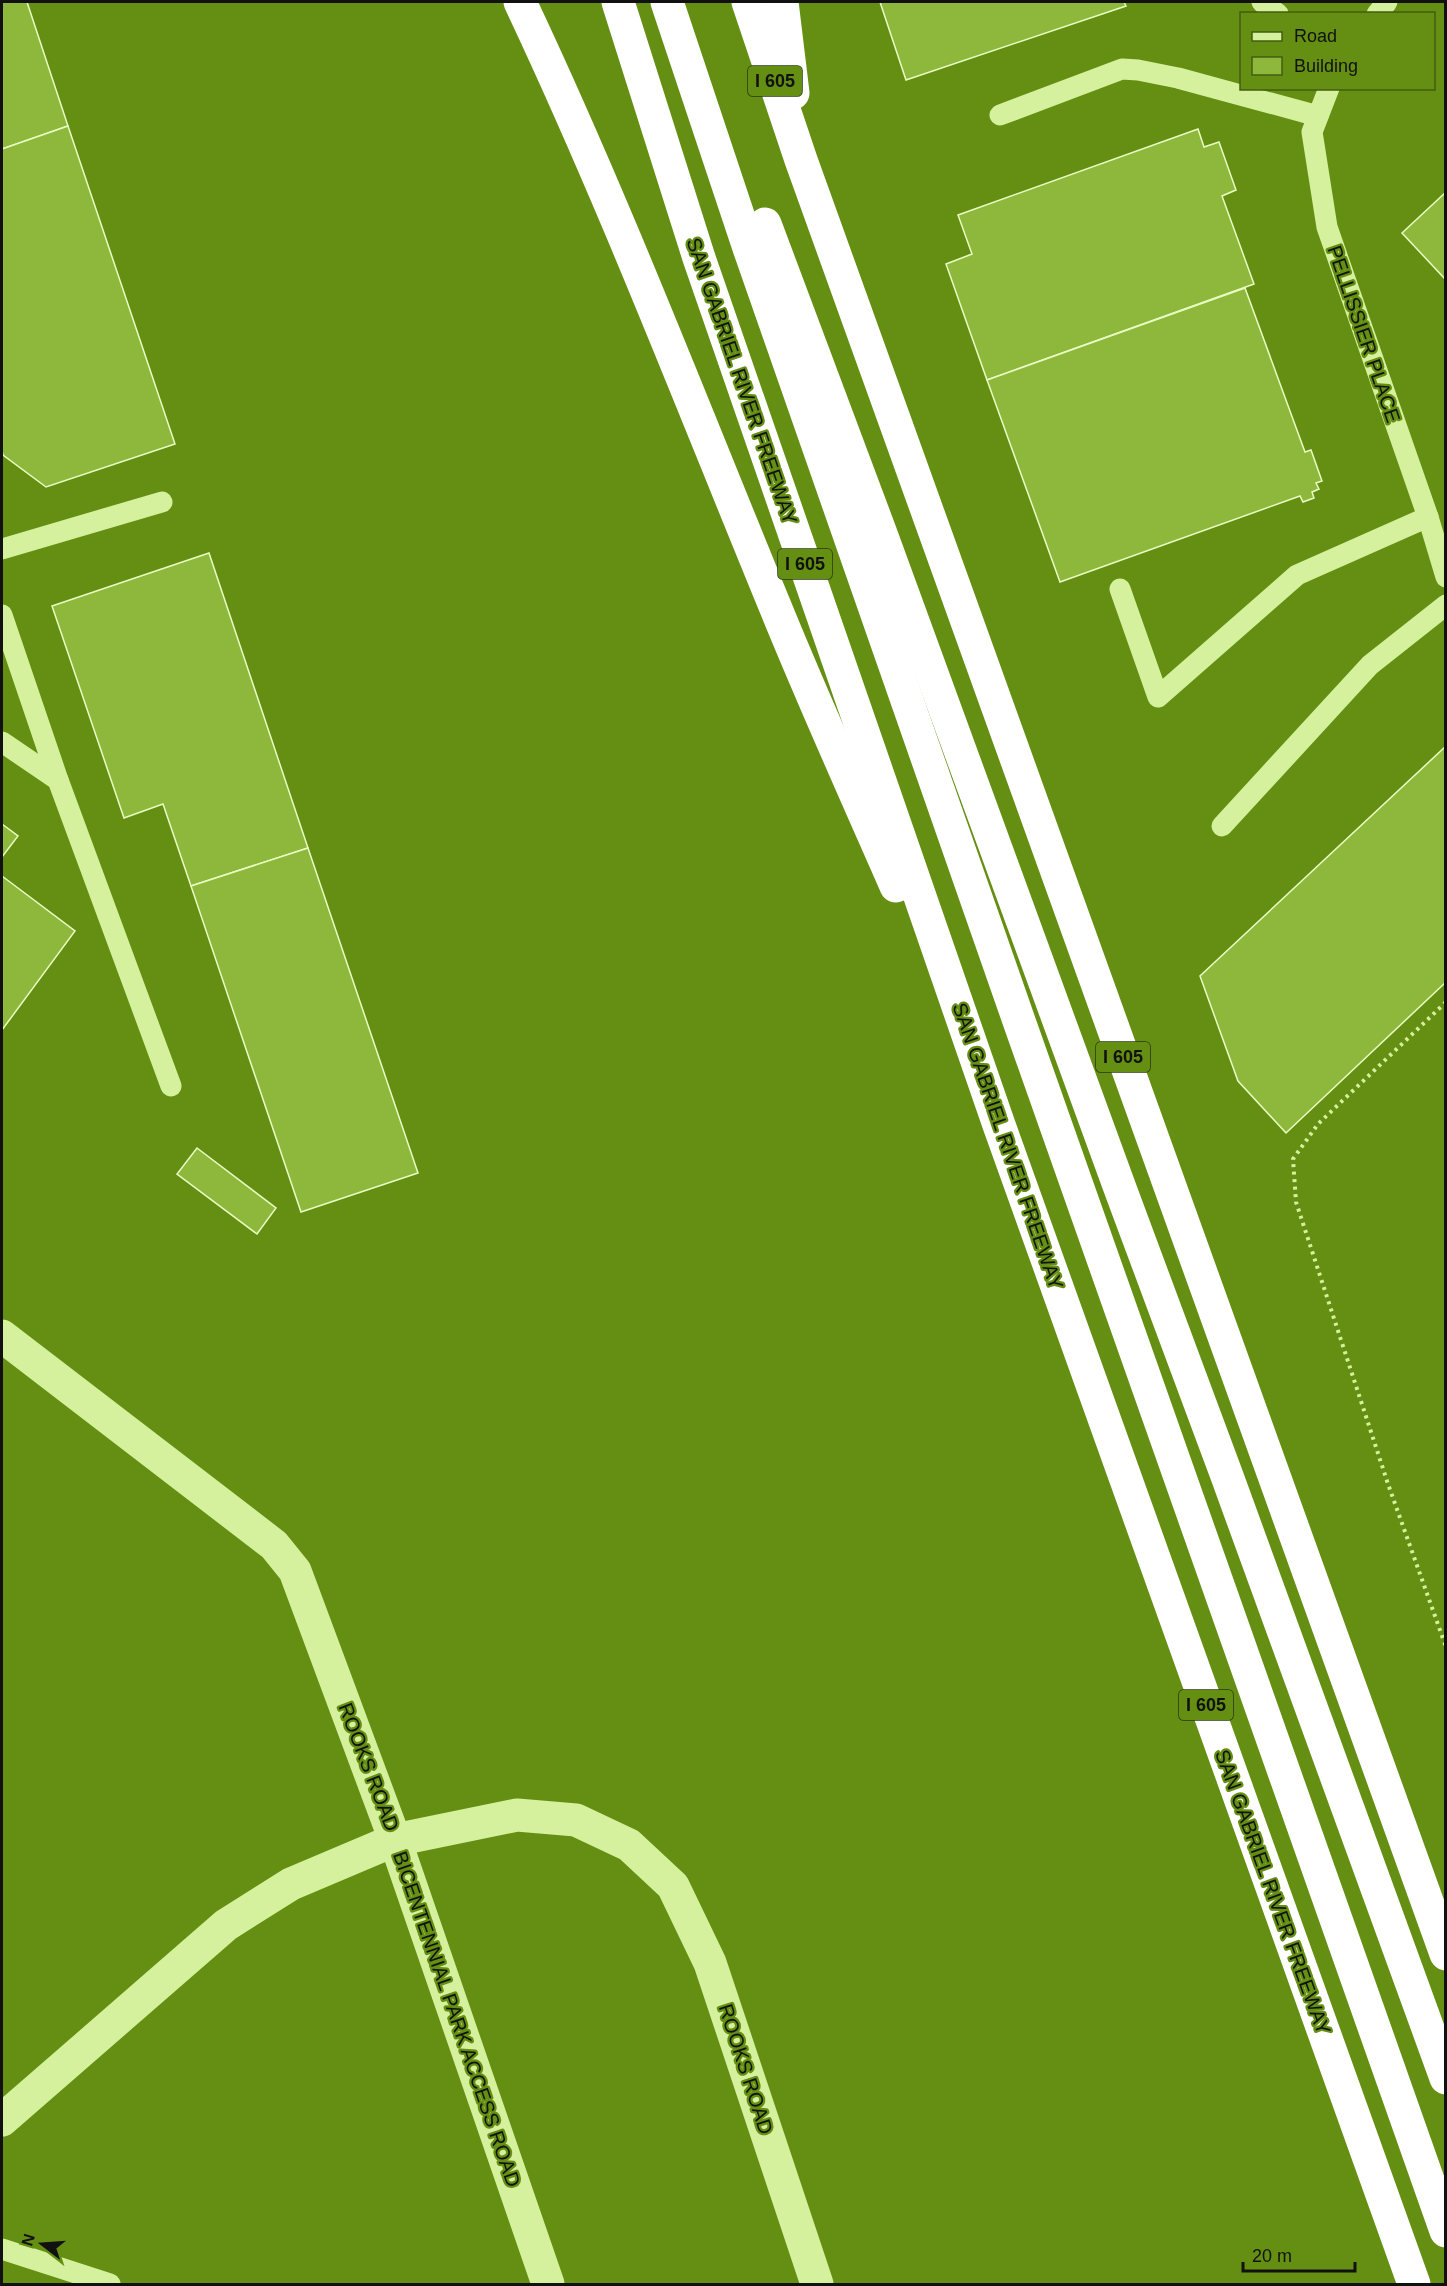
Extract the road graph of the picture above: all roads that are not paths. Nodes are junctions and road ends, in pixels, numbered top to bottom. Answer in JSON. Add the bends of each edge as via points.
{"nodes":[{"id":1,"x":520,"y":2,"type":"edge"},
{"id":2,"x":618,"y":2,"type":"edge"},
{"id":3,"x":667,"y":2,"type":"edge"},
{"id":4,"x":691,"y":2,"type":"edge"},
{"id":5,"x":748,"y":2,"type":"edge"},
{"id":6,"x":782,"y":2,"type":"edge"},
{"id":7,"x":1262,"y":2,"type":"edge"},
{"id":8,"x":1275,"y":12,"type":"edge"},
{"id":9,"x":1328,"y":90,"type":"edge"},
{"id":10,"x":1000,"y":115,"type":"dead end"},
{"id":11,"x":1318,"y":116,"type":"junction"},
{"id":12,"x":801,"y":160,"type":"junction"},
{"id":13,"x":162,"y":502,"type":"dead end"},
{"id":14,"x":1428,"y":517,"type":"junction"},
{"id":15,"x":2,"y":549,"type":"edge"},
{"id":16,"x":1446,"y":577,"type":"edge"},
{"id":17,"x":1120,"y":589,"type":"dead end"},
{"id":18,"x":1446,"y":605,"type":"edge"},
{"id":19,"x":2,"y":615,"type":"edge"},
{"id":20,"x":2,"y":742,"type":"edge"},
{"id":21,"x":58,"y":780,"type":"junction"},
{"id":22,"x":1222,"y":826,"type":"dead end"},
{"id":23,"x":171,"y":1086,"type":"dead end"},
{"id":24,"x":999,"y":1125,"type":"junction"},
{"id":25,"x":2,"y":1336,"type":"edge"},
{"id":26,"x":395,"y":1840,"type":"junction"},
{"id":27,"x":1446,"y":1954,"type":"edge"},
{"id":28,"x":1446,"y":2078,"type":"edge"},
{"id":29,"x":2,"y":2120,"type":"edge"},
{"id":30,"x":1446,"y":2231,"type":"edge"},
{"id":31,"x":2,"y":2249,"type":"edge"},
{"id":32,"x":110,"y":2284,"type":"edge"},
{"id":33,"x":548,"y":2284,"type":"edge"},
{"id":34,"x":817,"y":2284,"type":"edge"},
{"id":35,"x":1413,"y":2284,"type":"edge"}],
"edges":[{"from":1,"to":24,"type":"highway","via":[[638,267],[778,614]]},
{"from":2,"to":24,"type":"highway","name":"SAN GABRIEL RIVER FREEWAY","number":"I 605","via":[[699,258]]},
{"from":3,"to":30,"type":"highway","via":[[1015,1010]]},
{"from":4,"to":28,"type":"highway","via":[[771,245],[884,542]]},
{"from":5,"to":12,"type":"highway","number":"I 605"},
{"from":6,"to":12,"type":"highway"},
{"from":7,"to":8,"type":"lane"},
{"from":9,"to":11,"type":"lane","name":"PELLISSIER PLACE"},
{"from":10,"to":11,"type":"lane","via":[[1122,69],[1178,78]]},
{"from":11,"to":14,"type":"lane","name":"PELLISSIER PLACE","via":[[1312,132],[1327,227]]},
{"from":12,"to":27,"type":"highway","number":"I 605"},
{"from":13,"to":15,"type":"lane"},
{"from":14,"to":16,"type":"lane","name":"PELLISSIER PLACE"},
{"from":14,"to":17,"type":"lane","via":[[1297,575],[1158,698]]},
{"from":18,"to":22,"type":"lane","via":[[1370,665]]},
{"from":19,"to":21,"type":"lane"},
{"from":20,"to":21,"type":"lane"},
{"from":21,"to":23,"type":"lane"},
{"from":24,"to":35,"type":"highway","name":"SAN GABRIEL RIVER FREEWAY","number":"I 605"},
{"from":25,"to":26,"type":"street","name":"ROOKS ROAD","via":[[274,1545],[295,1571]]},
{"from":26,"to":29,"type":"street","name":"BICENTENNIAL PARK ACCESS ROAD","via":[[291,1884],[226,1925]]},
{"from":26,"to":33,"type":"street","name":"BICENTENNIAL PARK ACCESS ROAD"},
{"from":26,"to":34,"type":"street","name":"ROOKS ROAD","via":[[517,1815],[576,1820],[629,1845],[673,1886],[710,1963]]},
{"from":31,"to":32,"type":"lane"}]}
